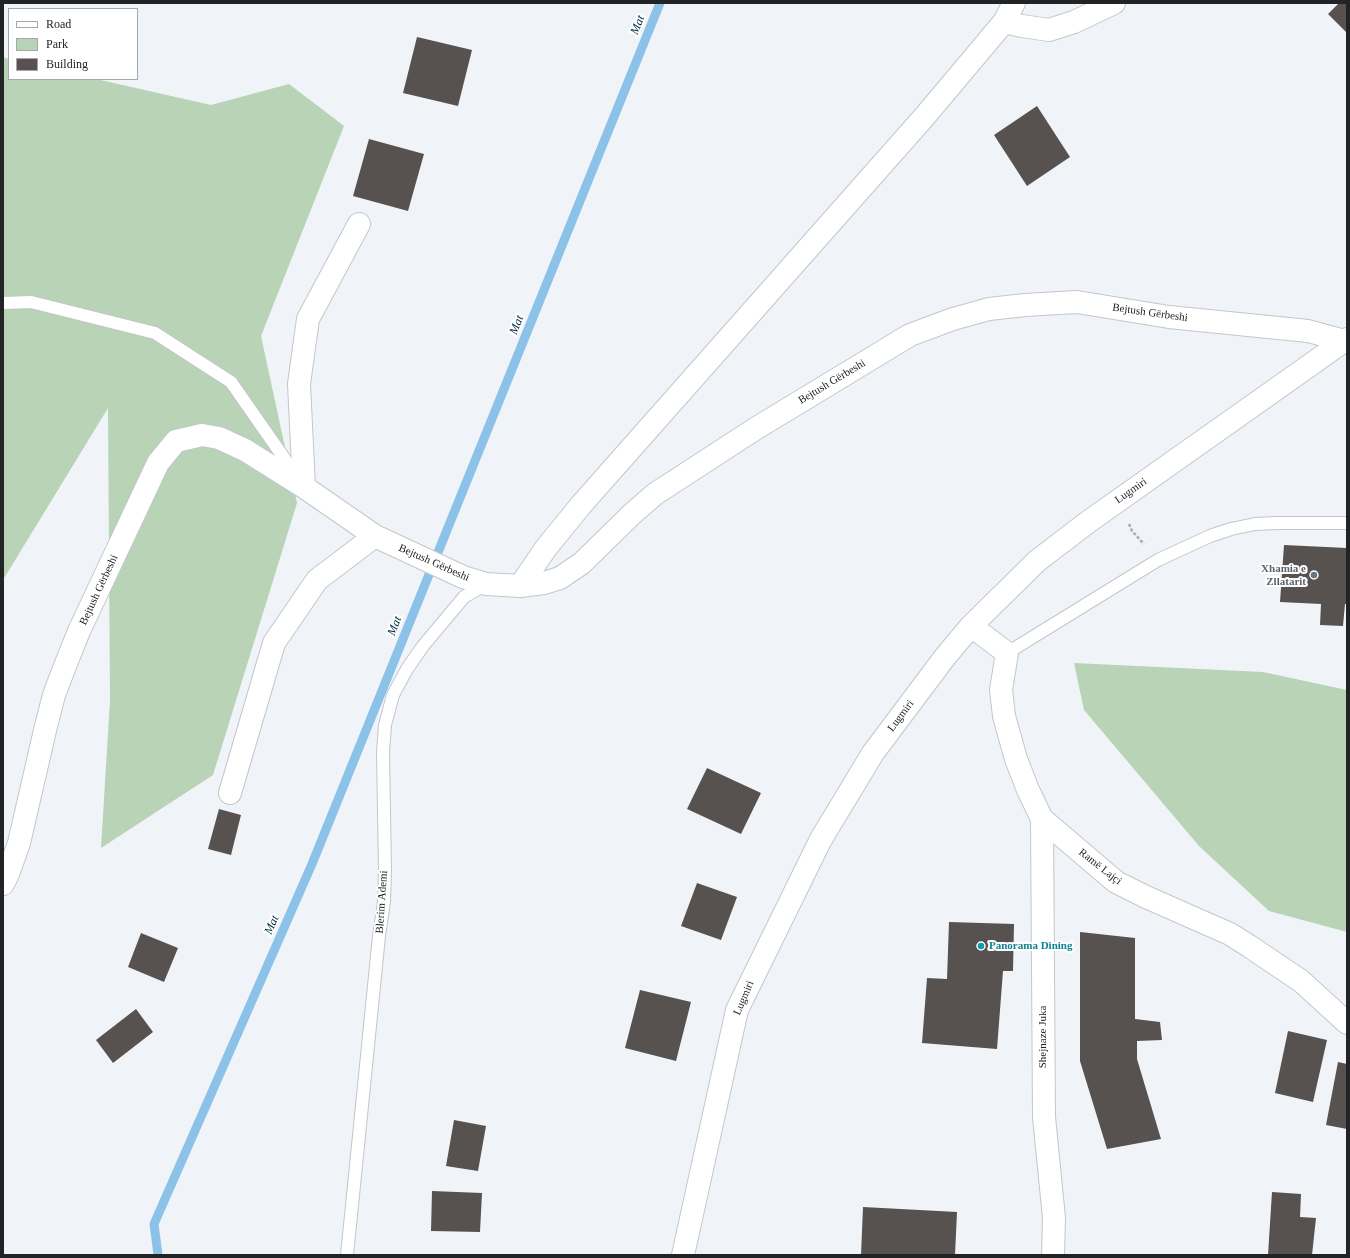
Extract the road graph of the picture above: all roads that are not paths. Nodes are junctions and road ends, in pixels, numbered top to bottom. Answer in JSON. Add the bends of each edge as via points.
{"nodes":[{"id":1,"x":1014,"y":3,"type":"edge"},
{"id":2,"x":1114,"y":3,"type":"edge"},
{"id":3,"x":1004,"y":22,"type":"junction"},
{"id":4,"x":359,"y":224,"type":"dead end"},
{"id":5,"x":3,"y":303,"type":"edge"},
{"id":6,"x":1346,"y":340,"type":"edge"},
{"id":7,"x":304,"y":487,"type":"junction"},
{"id":8,"x":1347,"y":523,"type":"edge"},
{"id":9,"x":375,"y":536,"type":"junction"},
{"id":10,"x":486,"y":584,"type":"junction"},
{"id":11,"x":520,"y":586,"type":"junction"},
{"id":12,"x":971,"y":626,"type":"junction"},
{"id":13,"x":1007,"y":653,"type":"junction"},
{"id":14,"x":230,"y":793,"type":"dead end"},
{"id":15,"x":1042,"y":819,"type":"junction"},
{"id":16,"x":3,"y":884,"type":"edge"},
{"id":17,"x":1347,"y":1023,"type":"edge"},
{"id":18,"x":347,"y":1255,"type":"edge"},
{"id":19,"x":683,"y":1255,"type":"edge"},
{"id":20,"x":1053,"y":1255,"type":"edge"}],
"edges":[{"from":1,"to":3,"type":"street"},
{"from":2,"to":3,"type":"street","via":[[1074,22],[1049,30]]},
{"from":3,"to":11,"type":"street","via":[[920,122],[581,505],[546,548]]},
{"from":4,"to":7,"type":"street","via":[[308,319],[298,384]]},
{"from":5,"to":7,"type":"lane","via":[[31,302],[155,333],[231,382]]},
{"from":6,"to":11,"type":"street","name":"Bejtush Gërbeshi","via":[[1308,331],[1169,317],[1077,302],[989,309],[953,319],[910,335],[755,429],[662,490],[631,515],[582,563],[560,578],[544,584]]},
{"from":6,"to":12,"type":"street","name":"Lugmiri","via":[[1088,522],[1037,561]]},
{"from":7,"to":9,"type":"street","name":"Bejtush Gërbeshi"},
{"from":7,"to":16,"type":"street","name":"Bejtush Gërbeshi","via":[[245,450],[219,438],[202,435],[176,441],[158,463],[79,631],[54,695],[19,844]]},
{"from":8,"to":13,"type":"lane","via":[[1255,524],[1210,536],[1158,560]]},
{"from":9,"to":10,"type":"street","name":"Bejtush Gërbeshi","via":[[463,578]]},
{"from":9,"to":14,"type":"street","via":[[317,580],[274,643]]},
{"from":10,"to":11,"type":"street","name":"Bejtush Gërbeshi"},
{"from":10,"to":18,"type":"lane","name":"Blerim Ademi","via":[[464,597],[406,669],[393,695],[385,725],[384,902]]},
{"from":12,"to":13,"type":"street"},
{"from":12,"to":19,"type":"street","name":"Lugmiri","via":[[873,753],[821,839],[737,1010]]},
{"from":13,"to":15,"type":"street","name":"Ramë Lajçi","via":[[1001,690],[1004,716],[1016,759]]},
{"from":15,"to":17,"type":"street","name":"Ramë Lajçi","via":[[1116,882],[1230,934],[1301,980]]},
{"from":15,"to":20,"type":"street","name":"Shejnaze Juka","via":[[1044,1117],[1054,1218]]}]}
